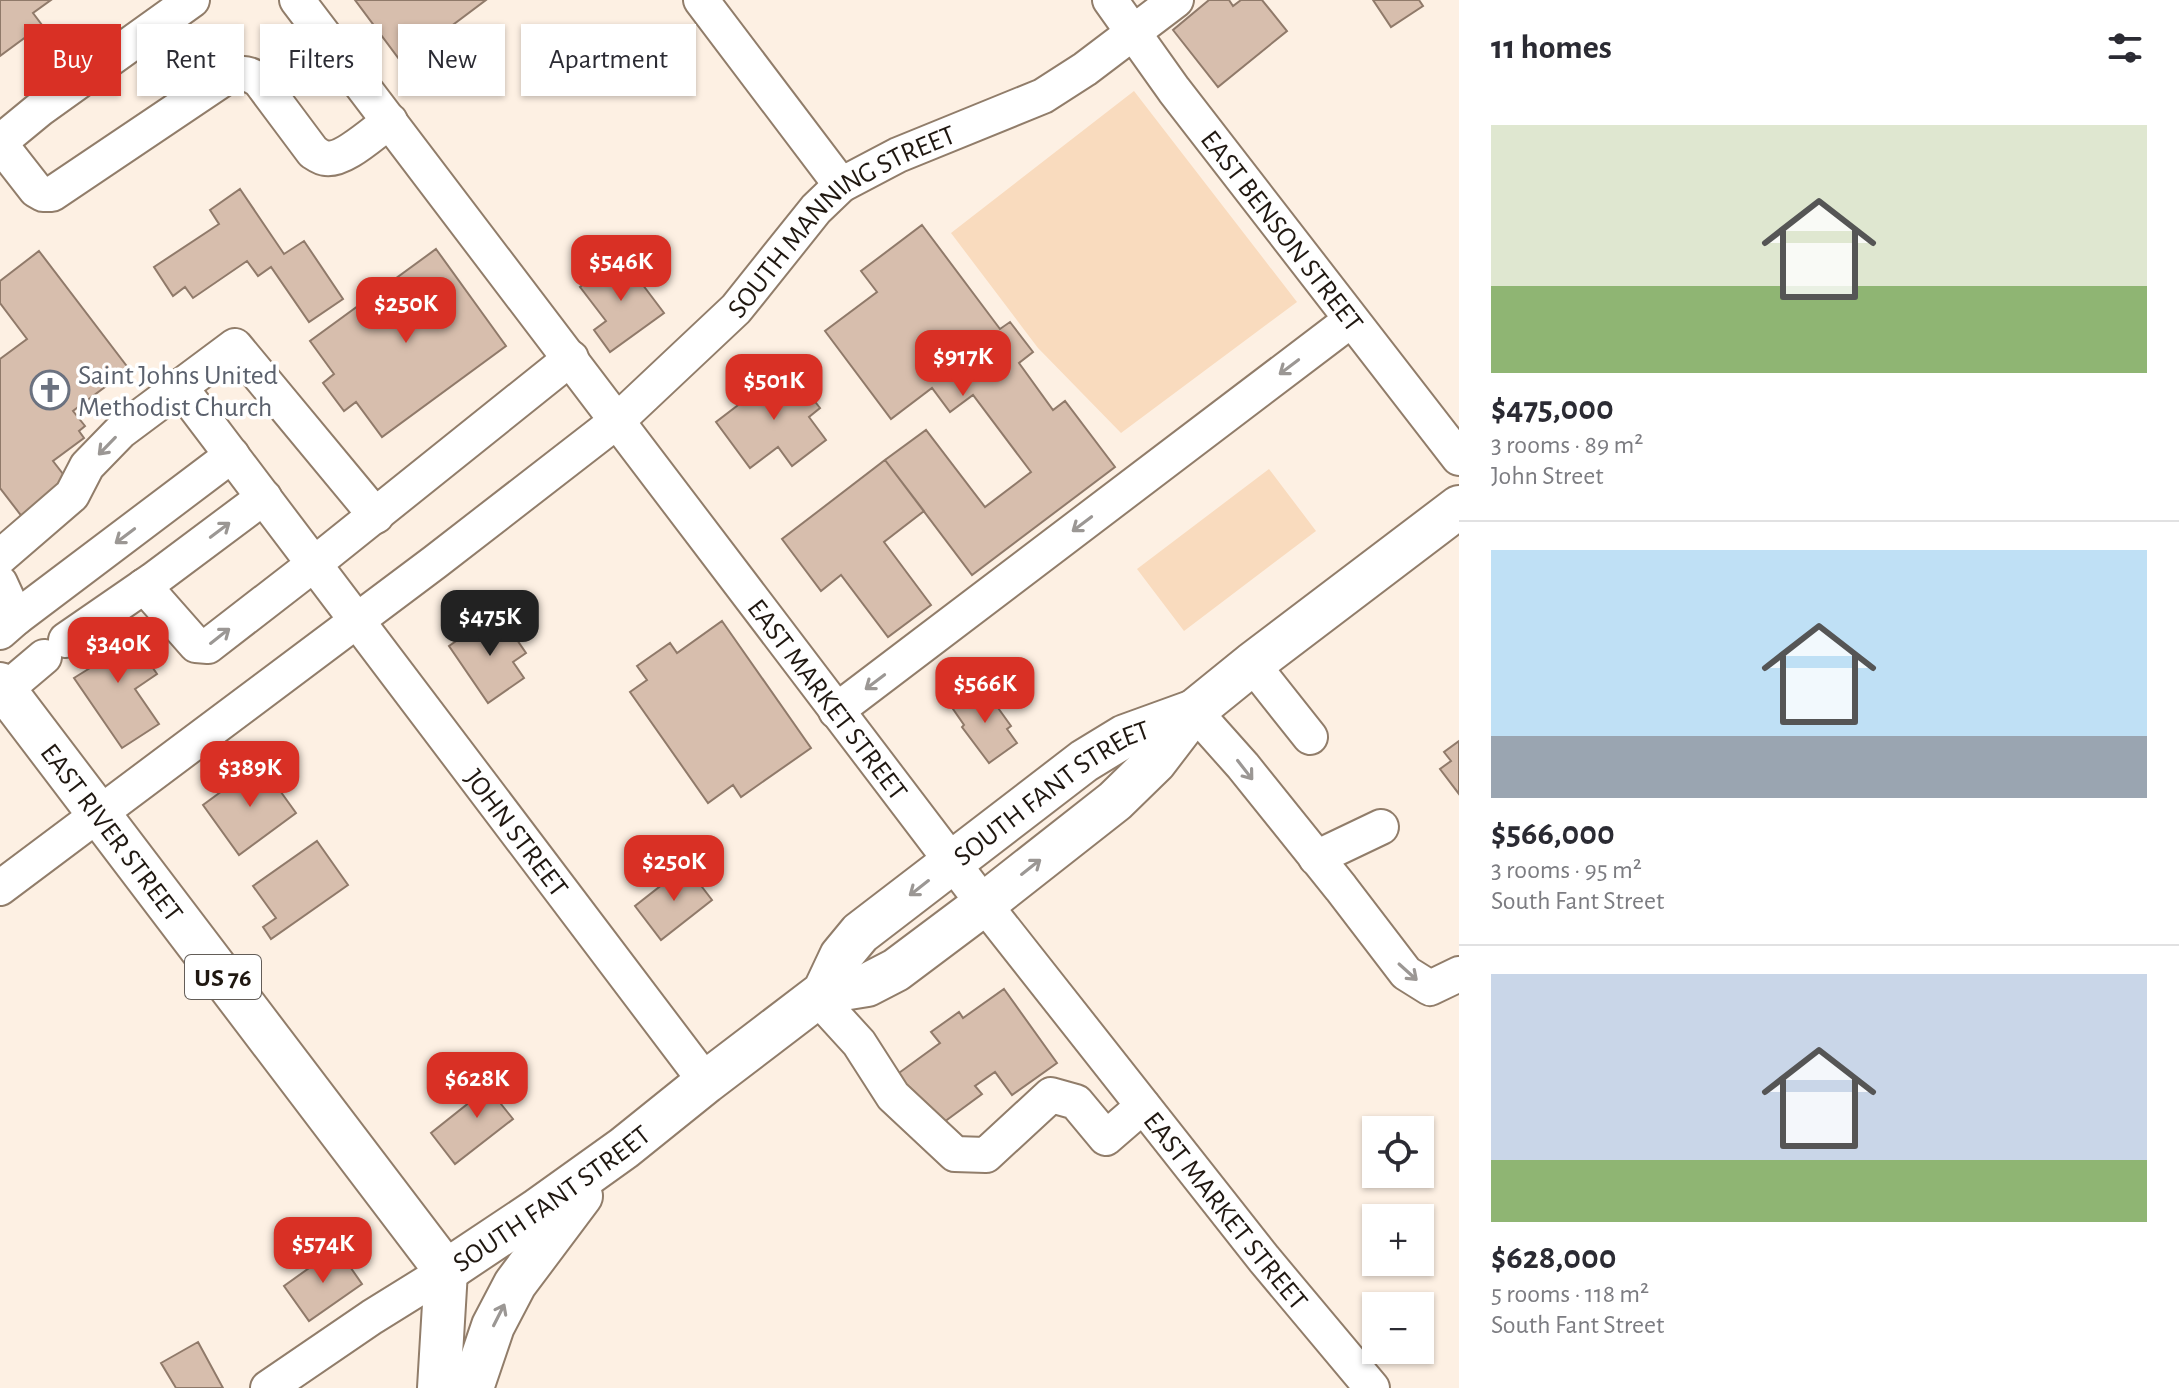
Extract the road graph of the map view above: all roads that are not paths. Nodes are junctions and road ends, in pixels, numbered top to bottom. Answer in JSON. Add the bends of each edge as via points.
{"nodes":[{"id":1,"x":192,"y":0,"type":"edge"},
{"id":2,"x":297,"y":0,"type":"edge"},
{"id":3,"x":701,"y":0,"type":"edge"},
{"id":4,"x":1110,"y":0,"type":"edge"},
{"id":5,"x":1176,"y":0,"type":"edge"},
{"id":6,"x":1134,"y":32,"type":"junction"},
{"id":7,"x":390,"y":121,"type":"junction"},
{"id":8,"x":0,"y":143,"type":"edge"},
{"id":9,"x":841,"y":185,"type":"junction"},
{"id":10,"x":1351,"y":320,"type":"junction"},
{"id":11,"x":571,"y":358,"type":"junction"},
{"id":12,"x":180,"y":387,"type":"junction"},
{"id":13,"x":617,"y":421,"type":"junction"},
{"id":14,"x":232,"y":455,"type":"junction"},
{"id":15,"x":1459,"y":458,"type":"edge"},
{"id":16,"x":264,"y":497,"type":"junction"},
{"id":17,"x":1459,"y":507,"type":"edge"},
{"id":18,"x":376,"y":516,"type":"junction"},
{"id":19,"x":0,"y":557,"type":"edge"},
{"id":20,"x":314,"y":564,"type":"junction"},
{"id":21,"x":0,"y":583,"type":"edge"},
{"id":22,"x":144,"y":586,"type":"junction"},
{"id":23,"x":356,"y":621,"type":"junction"},
{"id":24,"x":8,"y":625,"type":"edge"},
{"id":25,"x":1252,"y":664,"type":"junction"},
{"id":26,"x":2,"y":687,"type":"edge"},
{"id":27,"x":836,"y":711,"type":"junction"},
{"id":28,"x":1194,"y":711,"type":"junction"},
{"id":29,"x":1310,"y":737,"type":"dead end"},
{"id":30,"x":99,"y":813,"type":"junction"},
{"id":31,"x":1381,"y":827,"type":"dead end"},
{"id":32,"x":1316,"y":858,"type":"junction"},
{"id":33,"x":952,"y":862,"type":"junction"},
{"id":34,"x":0,"y":888,"type":"edge"},
{"id":35,"x":984,"y":904,"type":"junction"},
{"id":36,"x":1459,"y":974,"type":"edge"},
{"id":37,"x":821,"y":995,"type":"junction"},
{"id":38,"x":706,"y":1082,"type":"junction"},
{"id":39,"x":1143,"y":1106,"type":"junction"},
{"id":40,"x":624,"y":1148,"type":"junction"},
{"id":41,"x":446,"y":1271,"type":"junction"},
{"id":42,"x":268,"y":1388,"type":"edge"},
{"id":43,"x":439,"y":1388,"type":"edge"},
{"id":44,"x":472,"y":1388,"type":"edge"},
{"id":45,"x":1372,"y":1388,"type":"edge"}],
"edges":[{"from":1,"to":8,"type":"street"},
{"from":2,"to":7,"type":"street","name":"EAST MARKET STREET"},
{"from":3,"to":9,"type":"street"},
{"from":4,"to":6,"type":"street","name":"EAST BENSON STREET"},
{"from":5,"to":6,"type":"street","name":"SOUTH MANNING STREET"},
{"from":6,"to":9,"type":"street","name":"SOUTH MANNING STREET","via":[[1043,96],[898,155]]},
{"from":6,"to":10,"type":"street","name":"EAST BENSON STREET"},
{"from":7,"to":8,"type":"street","via":[[347,152],[324,158],[313,152],[260,81],[242,72],[223,79],[52,194],[36,190]]},
{"from":7,"to":11,"type":"street","name":"EAST MARKET STREET"},
{"from":9,"to":13,"type":"street","name":"SOUTH MANNING STREET","via":[[736,309]]},
{"from":10,"to":15,"type":"street","name":"EAST BENSON STREET"},
{"from":10,"to":27,"type":"street","one_way":true},
{"from":11,"to":13,"type":"street","name":"EAST MARKET STREET"},
{"from":11,"to":18,"type":"street"},
{"from":12,"to":14,"type":"street","name":"JOHN STREET"},
{"from":12,"to":18,"type":"street","via":[[235,346]]},
{"from":12,"to":19,"type":"street","one_way":true,"via":[[121,431],[87,466],[72,495]]},
{"from":13,"to":23,"type":"street","name":"SOUTH MANNING STREET"},
{"from":13,"to":27,"type":"street","name":"EAST MARKET STREET"},
{"from":14,"to":16,"type":"street","name":"JOHN STREET"},
{"from":14,"to":24,"type":"street","one_way":true},
{"from":16,"to":20,"type":"street","name":"JOHN STREET"},
{"from":22,"to":16,"type":"street","one_way":true},
{"from":17,"to":25,"type":"main road","name":"SOUTH FANT STREET"},
{"from":18,"to":20,"type":"street"},
{"from":22,"to":20,"type":"street","one_way":true,"via":[[196,645],[208,646]]},
{"from":20,"to":23,"type":"street","name":"JOHN STREET"},
{"from":21,"to":24,"type":"street"},
{"from":22,"to":26,"type":"street"},
{"from":23,"to":30,"type":"street","name":"SOUTH MANNING STREET"},
{"from":23,"to":38,"type":"street","name":"JOHN STREET"},
{"from":25,"to":28,"type":"main road","name":"SOUTH FANT STREET"},
{"from":25,"to":29,"type":"street"},
{"from":26,"to":30,"type":"main road","name":"EAST RIVER STREET","number":"US 76"},
{"from":27,"to":33,"type":"street","name":"EAST MARKET STREET"},
{"from":28,"to":32,"type":"street","one_way":true},
{"from":28,"to":33,"type":"main road","name":"SOUTH FANT STREET","via":[[1125,736],[1084,761]]},
{"from":35,"to":28,"type":"main road","name":"SOUTH FANT STREET","one_way":true,"via":[[1115,801],[1155,762]]},
{"from":30,"to":34,"type":"street","name":"SOUTH MANNING STREET"},
{"from":30,"to":41,"type":"main road","name":"EAST RIVER STREET","number":"US 76"},
{"from":31,"to":32,"type":"street"},
{"from":32,"to":36,"type":"street","one_way":true,"via":[[1406,973],[1430,988]]},
{"from":33,"to":35,"type":"street","name":"EAST MARKET STREET"},
{"from":33,"to":37,"type":"main road","name":"SOUTH FANT STREET","one_way":true,"via":[[860,933]]},
{"from":35,"to":37,"type":"main road","name":"SOUTH FANT STREET","via":[[896,970],[867,985]]},
{"from":35,"to":39,"type":"street","name":"EAST MARKET STREET"},
{"from":37,"to":38,"type":"main road","name":"SOUTH FANT STREET"},
{"from":37,"to":39,"type":"street","via":[[893,1096],[955,1154],[986,1155],[1051,1095],[1076,1102],[1106,1138]]},
{"from":38,"to":40,"type":"main road","name":"SOUTH FANT STREET"},
{"from":39,"to":45,"type":"street","name":"EAST MARKET STREET"},
{"from":40,"to":41,"type":"main road","name":"SOUTH FANT STREET"},
{"from":44,"to":40,"type":"main road","one_way":true,"via":[[493,1326],[515,1284]]},
{"from":41,"to":42,"type":"street","name":"SOUTH FANT STREET"},
{"from":41,"to":43,"type":"main road"}]}
